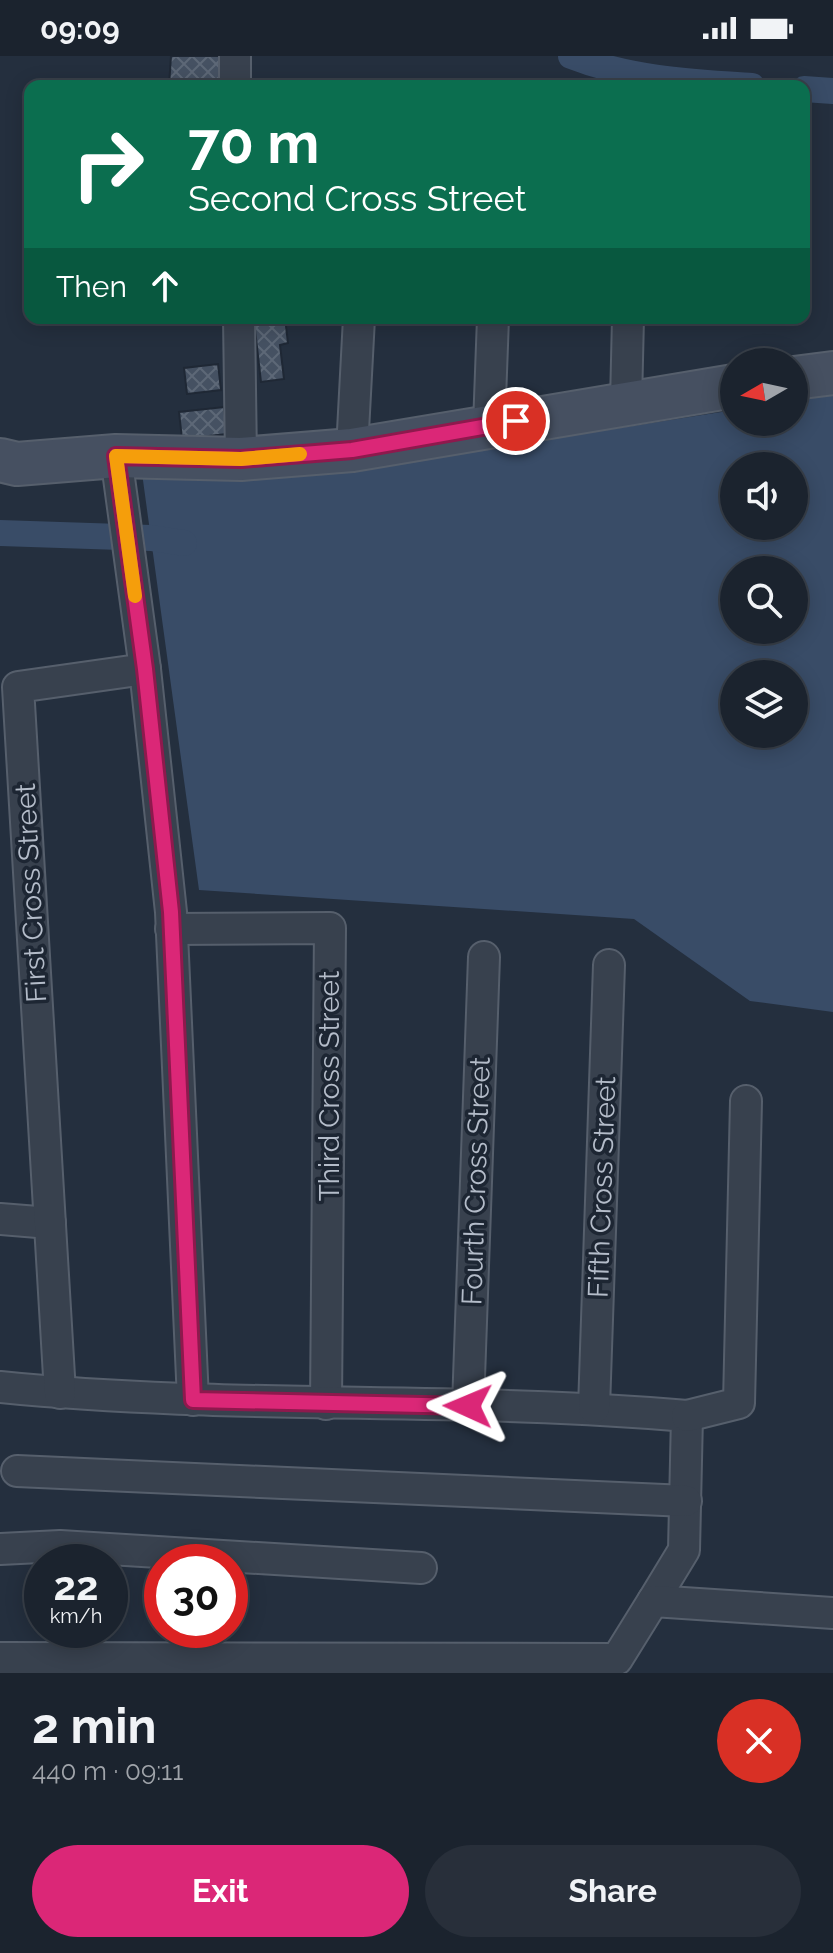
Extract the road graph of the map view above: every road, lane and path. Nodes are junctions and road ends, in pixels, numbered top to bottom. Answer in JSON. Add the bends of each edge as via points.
{"nodes":[{"id":1,"x":235,"y":56,"type":"edge"},
{"id":2,"x":235,"y":80,"type":"edge"},
{"id":3,"x":239,"y":324,"type":"edge"},
{"id":4,"x":359,"y":324,"type":"edge"},
{"id":5,"x":493,"y":324,"type":"edge"},
{"id":6,"x":628,"y":324,"type":"edge"},
{"id":7,"x":833,"y":373,"type":"edge"},
{"id":8,"x":808,"y":376,"type":"edge"},
{"id":9,"x":720,"y":388,"type":"edge"},
{"id":10,"x":626,"y":402,"type":"junction"},
{"id":11,"x":489,"y":426,"type":"junction"},
{"id":12,"x":352,"y":450,"type":"junction"},
{"id":13,"x":116,"y":456,"type":"junction"},
{"id":14,"x":241,"y":459,"type":"junction"},
{"id":15,"x":6,"y":468,"type":"edge"},
{"id":16,"x":145,"y":669,"type":"junction"},
{"id":17,"x":171,"y":929,"type":"junction"},
{"id":18,"x":484,"y":957,"type":"dead end"},
{"id":19,"x":609,"y":965,"type":"dead end"},
{"id":20,"x":746,"y":1101,"type":"dead end"},
{"id":21,"x":0,"y":1219,"type":"edge"},
{"id":22,"x":50,"y":1223,"type":"junction"},
{"id":23,"x":0,"y":1387,"type":"edge"},
{"id":24,"x":60,"y":1393,"type":"junction"},
{"id":25,"x":193,"y":1400,"type":"junction"},
{"id":26,"x":326,"y":1404,"type":"junction"},
{"id":27,"x":468,"y":1406,"type":"junction"},
{"id":28,"x":594,"y":1408,"type":"junction"},
{"id":29,"x":687,"y":1416,"type":"junction"},
{"id":30,"x":17,"y":1471,"type":"dead end"},
{"id":31,"x":686,"y":1501,"type":"junction"},
{"id":32,"x":0,"y":1549,"type":"edge"},
{"id":33,"x":421,"y":1568,"type":"dead end"},
{"id":34,"x":653,"y":1601,"type":"junction"},
{"id":35,"x":833,"y":1613,"type":"edge"},
{"id":36,"x":19,"y":1663,"type":"edge"},
{"id":37,"x":616,"y":1666,"type":"edge"}],
"edges":[{"from":1,"to":2,"type":"street"},
{"from":3,"to":14,"type":"street"},
{"from":4,"to":12,"type":"street"},
{"from":5,"to":11,"type":"street"},
{"from":6,"to":10,"type":"street"},
{"from":7,"to":8,"type":"street"},
{"from":9,"to":10,"type":"street"},
{"from":10,"to":11,"type":"street"},
{"from":11,"to":12,"type":"street"},
{"from":12,"to":14,"type":"street"},
{"from":13,"to":14,"type":"street"},
{"from":13,"to":15,"type":"street"},
{"from":13,"to":16,"type":"street"},
{"from":16,"to":17,"type":"street"},
{"from":16,"to":22,"type":"street","name":"First Cross Street","via":[[18,687]]},
{"from":17,"to":25,"type":"street"},
{"from":17,"to":26,"type":"street","name":"Third Cross Street","via":[[330,928]]},
{"from":18,"to":27,"type":"street","name":"Fourth Cross Street"},
{"from":19,"to":28,"type":"street","name":"Fifth Cross Street"},
{"from":20,"to":29,"type":"street","via":[[739,1403]]},
{"from":21,"to":22,"type":"street"},
{"from":22,"to":24,"type":"street","name":"First Cross Street"},
{"from":23,"to":24,"type":"street"},
{"from":24,"to":25,"type":"street"},
{"from":25,"to":26,"type":"street"},
{"from":26,"to":27,"type":"street"},
{"from":27,"to":28,"type":"street"},
{"from":28,"to":29,"type":"street"},
{"from":29,"to":31,"type":"street"},
{"from":30,"to":31,"type":"street"},
{"from":31,"to":34,"type":"street","via":[[684,1550]]},
{"from":32,"to":33,"type":"street","via":[[60,1546]]},
{"from":34,"to":35,"type":"street"},
{"from":34,"to":37,"type":"street"},
{"from":36,"to":37,"type":"street"}]}
